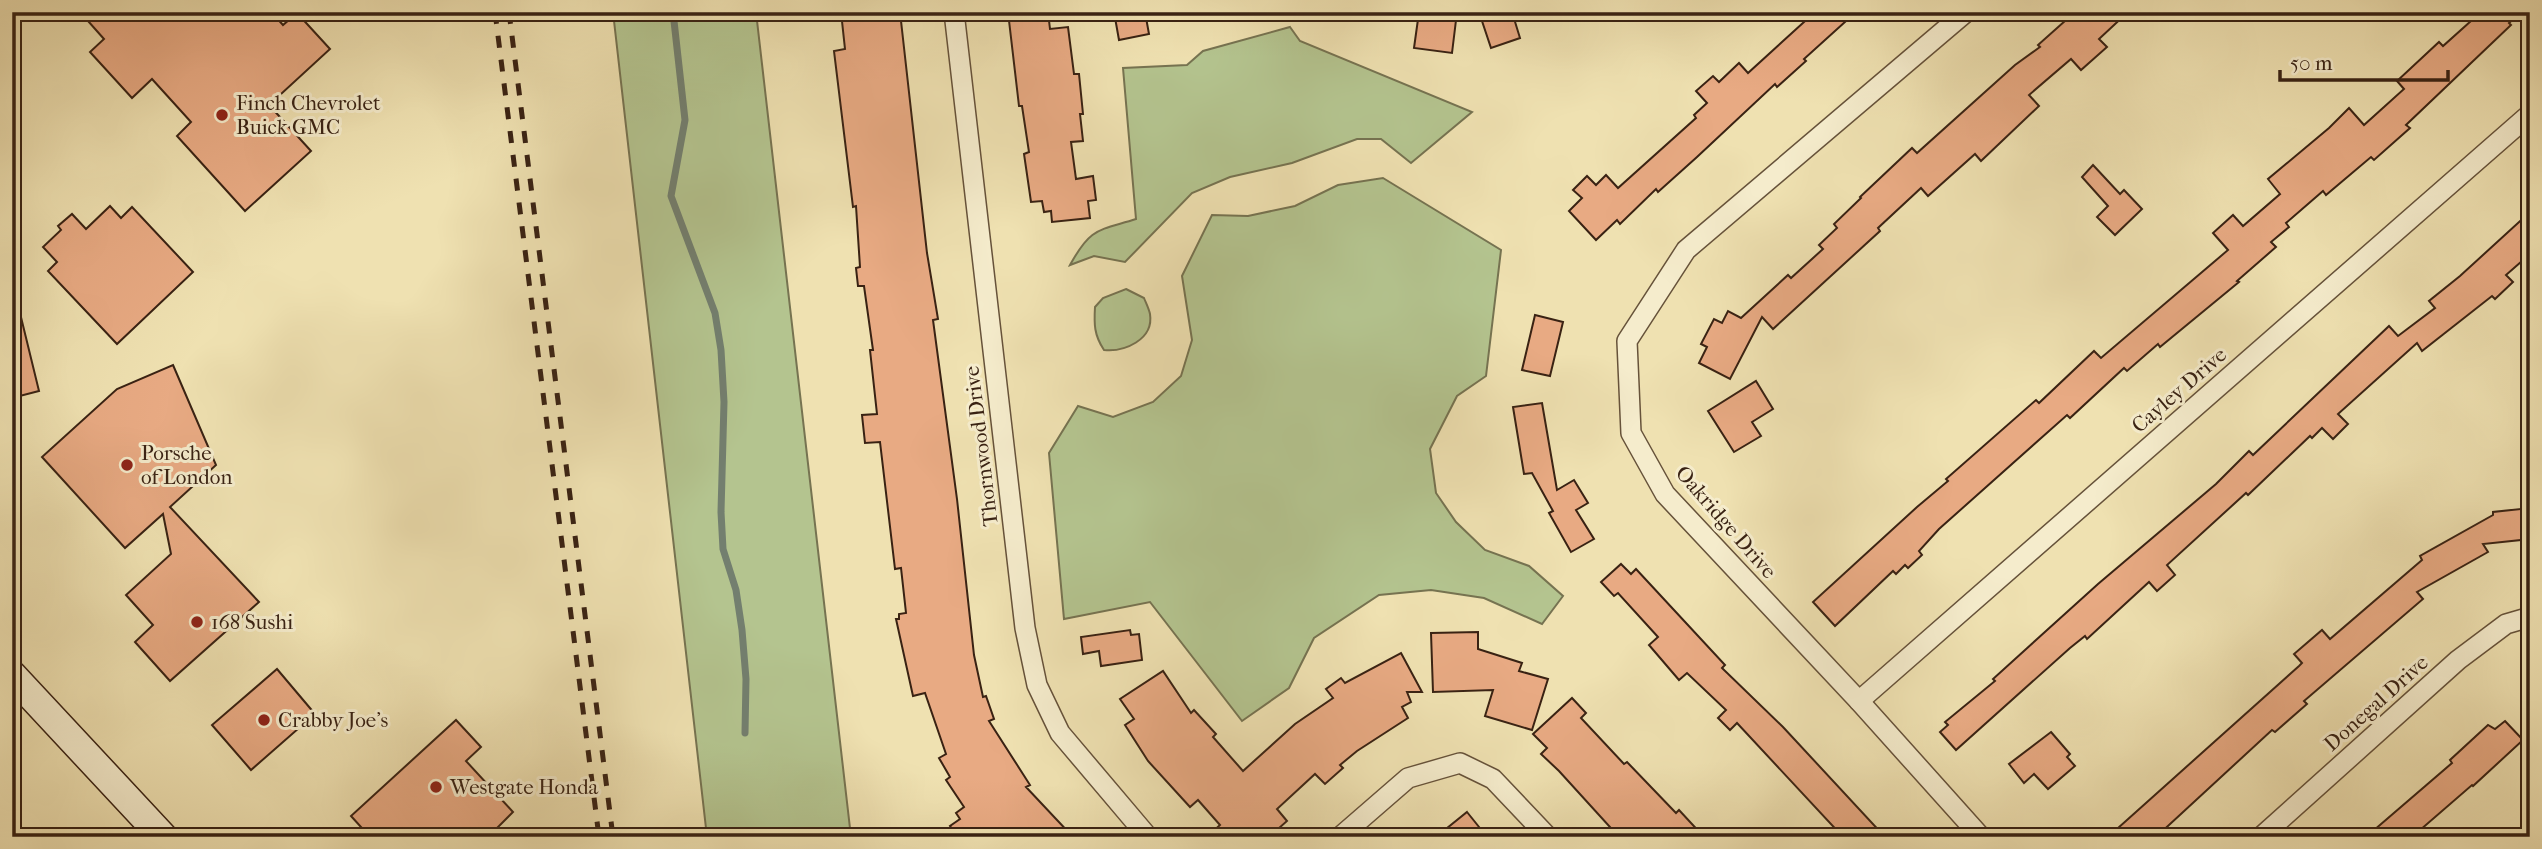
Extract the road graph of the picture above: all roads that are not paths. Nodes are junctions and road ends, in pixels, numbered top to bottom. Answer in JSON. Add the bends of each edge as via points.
{"nodes":[{"id":1,"x":954,"y":12,"type":"edge"},
{"id":2,"x":1966,"y":12,"type":"edge"},
{"id":3,"x":2530,"y":114,"type":"edge"},
{"id":4,"x":2530,"y":617,"type":"edge"},
{"id":5,"x":12,"y":675,"type":"edge"},
{"id":6,"x":1859,"y":701,"type":"junction"},
{"id":7,"x":163,"y":837,"type":"edge"},
{"id":8,"x":1148,"y":837,"type":"edge"},
{"id":9,"x":1340,"y":837,"type":"edge"},
{"id":10,"x":1548,"y":837,"type":"edge"},
{"id":11,"x":1982,"y":837,"type":"edge"},
{"id":12,"x":2261,"y":837,"type":"edge"}],
"edges":[{"from":1,"to":8,"type":"street","name":"Thornwood Drive","via":[[1025,628],[1037,685],[1060,733]]},
{"from":2,"to":6,"type":"street","name":"Oakridge Drive","via":[[1686,250],[1627,341],[1631,433],[1665,494]]},
{"from":3,"to":6,"type":"street","name":"Cayley Drive"},
{"from":4,"to":12,"type":"street","name":"Donegal Drive","via":[[2506,624],[2458,660]]},
{"from":5,"to":7,"type":"main road"},
{"from":6,"to":11,"type":"street","name":"Oakridge Drive"},
{"from":9,"to":10,"type":"street","via":[[1408,778],[1460,763],[1493,779]]}]}
